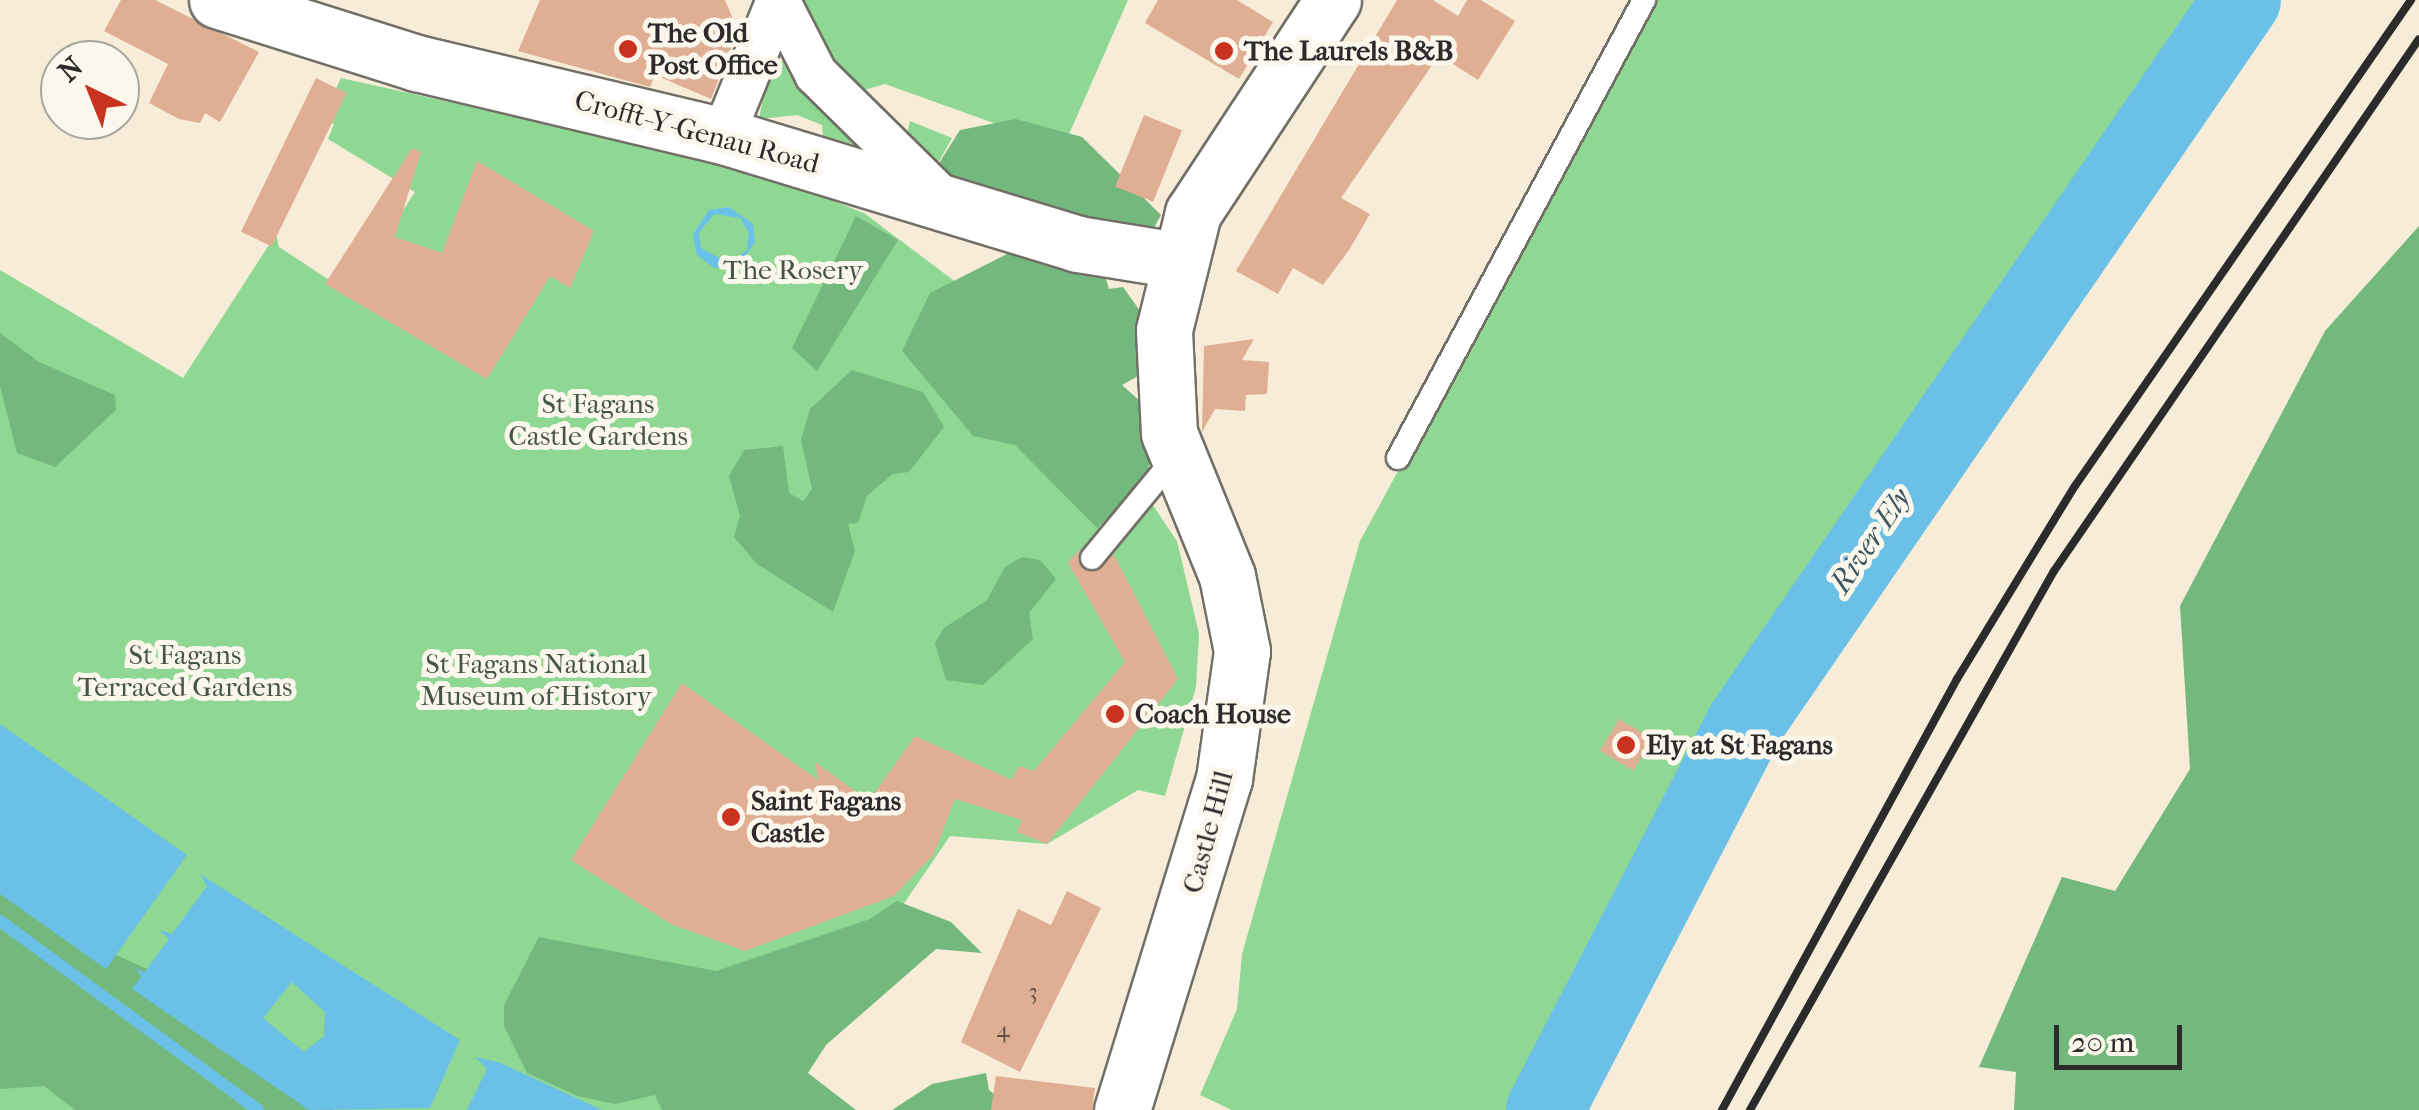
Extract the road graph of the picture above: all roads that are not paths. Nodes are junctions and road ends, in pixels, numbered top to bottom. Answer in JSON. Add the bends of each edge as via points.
{"nodes":[{"id":1,"x":217,"y":0,"type":"edge"},
{"id":2,"x":778,"y":0,"type":"edge"},
{"id":3,"x":1333,"y":0,"type":"edge"},
{"id":4,"x":1644,"y":0,"type":"edge"},
{"id":5,"x":723,"y":136,"type":"junction"},
{"id":6,"x":948,"y":205,"type":"junction"},
{"id":7,"x":1177,"y":260,"type":"junction"},
{"id":8,"x":1176,"y":456,"type":"junction"},
{"id":9,"x":1398,"y":458,"type":"dead end"},
{"id":10,"x":1092,"y":558,"type":"dead end"},
{"id":11,"x":1122,"y":1110,"type":"edge"}],
"edges":[{"from":1,"to":5,"type":"street","name":"Crofft-Y-Genau Road","via":[[417,63]]},
{"from":2,"to":5,"type":"street"},
{"from":2,"to":6,"type":"street","via":[[816,74]]},
{"from":3,"to":7,"type":"street","name":"Castle Hill","via":[[1210,181]]},
{"from":4,"to":9,"type":"lane"},
{"from":5,"to":6,"type":"street","name":"Crofft-Y-Genau Road"},
{"from":6,"to":7,"type":"street","name":"Crofft-Y-Genau Road","via":[[1078,244]]},
{"from":7,"to":8,"type":"street","name":"Castle Hill","via":[[1161,384]]},
{"from":8,"to":10,"type":"lane"},
{"from":8,"to":11,"type":"street","name":"Castle Hill","via":[[1227,576],[1242,651],[1224,779]]}]}
